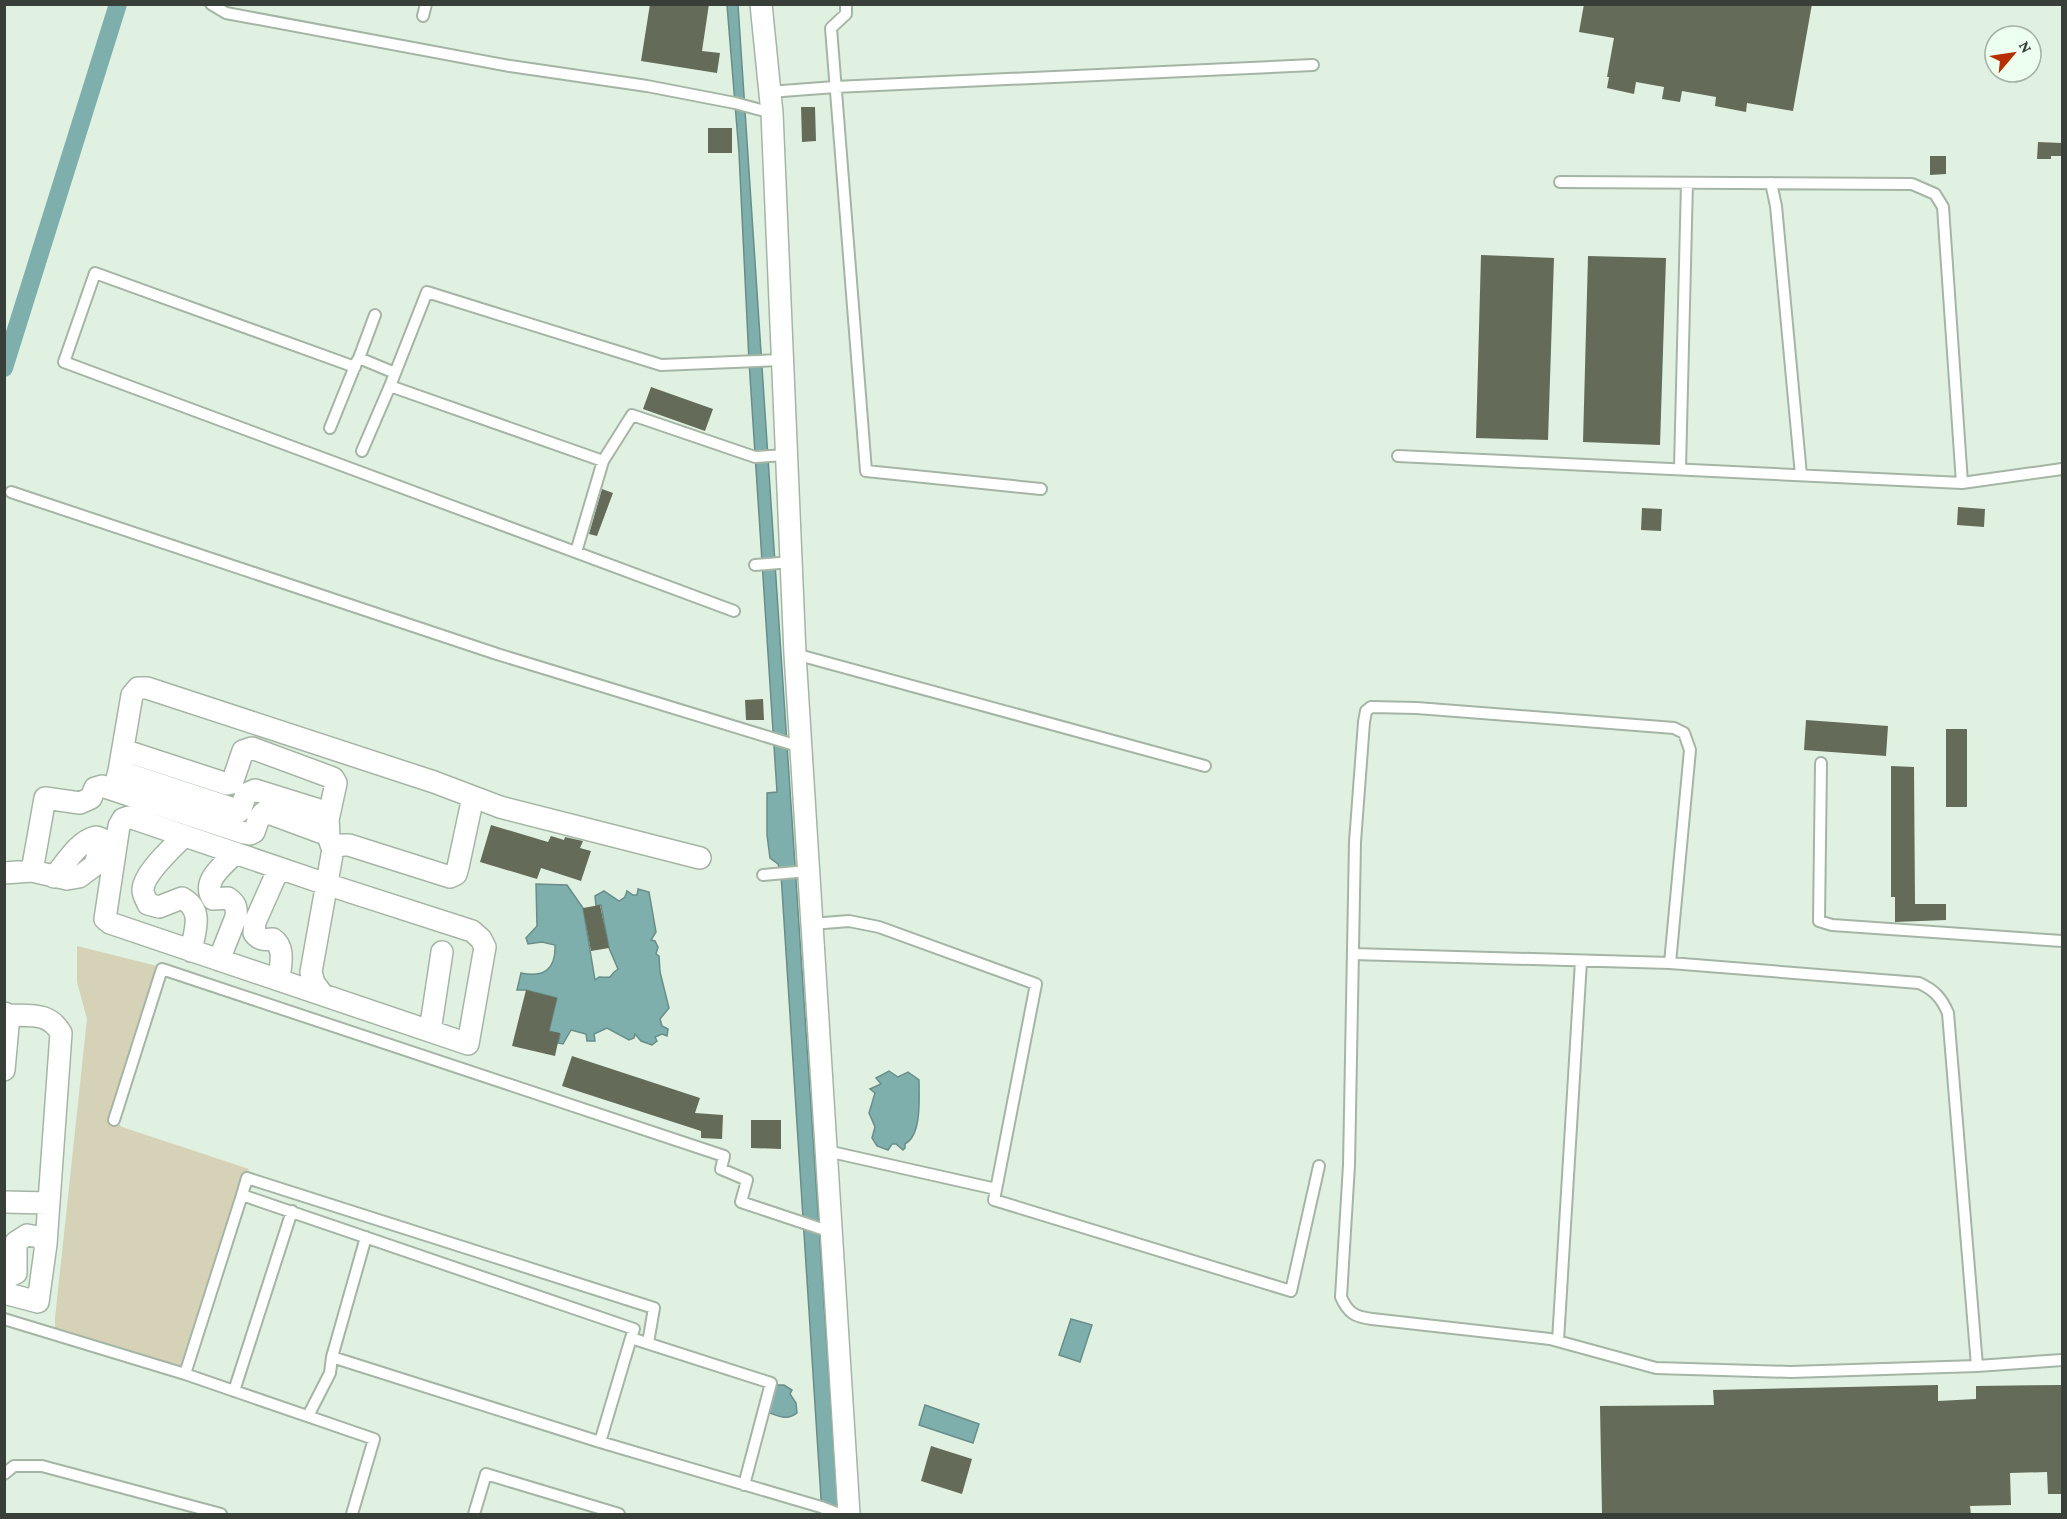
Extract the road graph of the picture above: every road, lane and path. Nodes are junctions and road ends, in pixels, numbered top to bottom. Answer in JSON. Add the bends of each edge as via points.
{"nodes":[{"id":1,"x":211,"y":4,"type":"edge"},
{"id":2,"x":426,"y":4,"type":"edge"},
{"id":3,"x":761,"y":4,"type":"edge"},
{"id":4,"x":846,"y":4,"type":"edge"},
{"id":5,"x":423,"y":16,"type":"dead end"},
{"id":6,"x":1313,"y":65,"type":"dead end"},
{"id":7,"x":835,"y":87,"type":"junction"},
{"id":8,"x":769,"y":92,"type":"junction"},
{"id":9,"x":772,"y":113,"type":"junction"},
{"id":10,"x":1560,"y":182,"type":"dead end"},
{"id":11,"x":1687,"y":183,"type":"junction"},
{"id":12,"x":1771,"y":183,"type":"junction"},
{"id":13,"x":375,"y":315,"type":"dead end"},
{"id":14,"x":772,"y":360,"type":"junction"},
{"id":15,"x":357,"y":362,"type":"junction"},
{"id":16,"x":395,"y":373,"type":"junction"},
{"id":17,"x":390,"y":387,"type":"junction"},
{"id":18,"x":330,"y":428,"type":"dead end"},
{"id":19,"x":362,"y":451,"type":"dead end"},
{"id":20,"x":777,"y":456,"type":"junction"},
{"id":21,"x":1398,"y":456,"type":"dead end"},
{"id":22,"x":603,"y":461,"type":"junction"},
{"id":23,"x":1680,"y":468,"type":"junction"},
{"id":24,"x":2062,"y":469,"type":"edge"},
{"id":25,"x":1801,"y":475,"type":"junction"},
{"id":26,"x":1962,"y":483,"type":"junction"},
{"id":27,"x":1041,"y":489,"type":"dead end"},
{"id":28,"x":11,"y":492,"type":"dead end"},
{"id":29,"x":576,"y":552,"type":"junction"},
{"id":30,"x":783,"y":563,"type":"junction"},
{"id":31,"x":758,"y":566,"type":"dead end"},
{"id":32,"x":734,"y":611,"type":"dead end"},
{"id":33,"x":795,"y":654,"type":"junction"},
{"id":34,"x":794,"y":744,"type":"junction"},
{"id":35,"x":123,"y":750,"type":"junction"},
{"id":36,"x":1821,"y":763,"type":"dead end"},
{"id":37,"x":1206,"y":766,"type":"dead end"},
{"id":38,"x":116,"y":780,"type":"junction"},
{"id":39,"x":473,"y":797,"type":"junction"},
{"id":40,"x":330,"y":835,"type":"junction"},
{"id":41,"x":184,"y":836,"type":"junction"},
{"id":42,"x":235,"y":853,"type":"junction"},
{"id":43,"x":700,"y":858,"type":"dead end"},
{"id":44,"x":279,"y":868,"type":"junction"},
{"id":45,"x":32,"y":871,"type":"junction"},
{"id":46,"x":802,"y":872,"type":"junction"},
{"id":47,"x":4,"y":873,"type":"edge"},
{"id":48,"x":763,"y":875,"type":"dead end"},
{"id":49,"x":54,"y":877,"type":"dead end"},
{"id":50,"x":326,"y":884,"type":"junction"},
{"id":51,"x":811,"y":924,"type":"junction"},
{"id":52,"x":2062,"y":941,"type":"edge"},
{"id":53,"x":191,"y":951,"type":"junction"},
{"id":54,"x":442,"y":952,"type":"dead end"},
{"id":55,"x":1353,"y":954,"type":"junction"},
{"id":56,"x":219,"y":960,"type":"junction"},
{"id":57,"x":1581,"y":961,"type":"junction"},
{"id":58,"x":1670,"y":963,"type":"junction"},
{"id":59,"x":310,"y":972,"type":"junction"},
{"id":60,"x":284,"y":982,"type":"junction"},
{"id":61,"x":323,"y":995,"type":"junction"},
{"id":62,"x":7,"y":1014,"type":"edge"},
{"id":63,"x":430,"y":1031,"type":"junction"},
{"id":64,"x":4,"y":1070,"type":"edge"},
{"id":65,"x":114,"y":1120,"type":"dead end"},
{"id":66,"x":827,"y":1151,"type":"junction"},
{"id":67,"x":1319,"y":1166,"type":"dead end"},
{"id":68,"x":996,"y":1189,"type":"junction"},
{"id":69,"x":242,"y":1195,"type":"junction"},
{"id":70,"x":4,"y":1202,"type":"edge"},
{"id":71,"x":49,"y":1203,"type":"junction"},
{"id":72,"x":292,"y":1211,"type":"junction"},
{"id":73,"x":825,"y":1229,"type":"junction"},
{"id":74,"x":366,"y":1237,"type":"junction"},
{"id":75,"x":46,"y":1244,"type":"junction"},
{"id":76,"x":4,"y":1275,"type":"edge"},
{"id":77,"x":4,"y":1293,"type":"edge"},
{"id":78,"x":4,"y":1319,"type":"edge"},
{"id":79,"x":631,"y":1338,"type":"junction"},
{"id":80,"x":1558,"y":1341,"type":"junction"},
{"id":81,"x":648,"y":1343,"type":"junction"},
{"id":82,"x":333,"y":1358,"type":"junction"},
{"id":83,"x":2062,"y":1360,"type":"edge"},
{"id":84,"x":1977,"y":1366,"type":"junction"},
{"id":85,"x":185,"y":1374,"type":"junction"},
{"id":86,"x":234,"y":1391,"type":"junction"},
{"id":87,"x":308,"y":1416,"type":"junction"},
{"id":88,"x":600,"y":1442,"type":"junction"},
{"id":89,"x":9,"y":1464,"type":"edge"},
{"id":90,"x":4,"y":1474,"type":"edge"},
{"id":91,"x":744,"y":1485,"type":"junction"},
{"id":92,"x":838,"y":1514,"type":"edge"},
{"id":93,"x":221,"y":1515,"type":"edge"},
{"id":94,"x":352,"y":1515,"type":"edge"},
{"id":95,"x":474,"y":1515,"type":"edge"},
{"id":96,"x":619,"y":1515,"type":"edge"},
{"id":97,"x":849,"y":1515,"type":"edge"}],
"edges":[{"from":1,"to":9,"type":"lane","via":[[226,13],[510,66],[647,86]]},
{"from":2,"to":5,"type":"lane"},
{"from":3,"to":8,"type":"street"},
{"from":4,"to":7,"type":"lane","via":[[846,14],[831,28]]},
{"from":6,"to":7,"type":"lane"},
{"from":7,"to":8,"type":"lane"},
{"from":7,"to":27,"type":"lane","via":[[866,471]]},
{"from":8,"to":9,"type":"street"},
{"from":9,"to":14,"type":"street"},
{"from":10,"to":11,"type":"lane"},
{"from":11,"to":12,"type":"lane"},
{"from":11,"to":23,"type":"lane"},
{"from":12,"to":25,"type":"lane"},
{"from":12,"to":26,"type":"lane","via":[[1912,184],[1935,194],[1943,207]]},
{"from":13,"to":15,"type":"lane"},
{"from":14,"to":16,"type":"lane","via":[[661,365],[427,292]]},
{"from":14,"to":20,"type":"street"},
{"from":15,"to":16,"type":"lane"},
{"from":15,"to":18,"type":"lane"},
{"from":15,"to":29,"type":"lane","via":[[95,273],[63,362]]},
{"from":16,"to":17,"type":"lane"},
{"from":17,"to":19,"type":"lane"},
{"from":17,"to":22,"type":"lane"},
{"from":20,"to":22,"type":"lane","via":[[755,457],[632,415]]},
{"from":20,"to":30,"type":"street"},
{"from":21,"to":23,"type":"lane"},
{"from":22,"to":29,"type":"lane"},
{"from":23,"to":25,"type":"lane"},
{"from":24,"to":26,"type":"lane"},
{"from":25,"to":26,"type":"lane"},
{"from":28,"to":34,"type":"lane","via":[[497,654]]},
{"from":29,"to":32,"type":"lane"},
{"from":30,"to":31,"type":"lane"},
{"from":30,"to":33,"type":"street"},
{"from":33,"to":34,"type":"street"},
{"from":33,"to":37,"type":"lane"},
{"from":34,"to":46,"type":"street"},
{"from":35,"to":38,"type":"street"},
{"from":35,"to":39,"type":"street","via":[[132,695],[138,688],[147,688]]},
{"from":35,"to":40,"type":"street","via":[[227,784],[232,783],[243,752],[252,748],[333,778],[336,783]]},
{"from":36,"to":52,"type":"lane","via":[[1819,921]]},
{"from":38,"to":40,"type":"street","via":[[240,811],[246,794],[255,790],[325,813]]},
{"from":38,"to":45,"type":"street","via":[[95,788],[91,798],[80,802],[45,798]]},
{"from":39,"to":40,"type":"street","via":[[456,874],[450,877],[349,844],[341,845]]},
{"from":39,"to":43,"type":"street","via":[[565,825]]},
{"from":40,"to":50,"type":"street"},
{"from":41,"to":42,"type":"street"},
{"from":41,"to":53,"type":"street","via":[[143,887],[148,904],[159,907],[182,898],[191,903],[197,920]]},
{"from":41,"to":53,"type":"street","via":[[129,817],[123,819],[105,919]]},
{"from":42,"to":44,"type":"street"},
{"from":42,"to":56,"type":"street","via":[[209,886],[213,899],[228,898],[237,909]]},
{"from":44,"to":50,"type":"street"},
{"from":44,"to":60,"type":"street","via":[[255,922],[254,933],[257,938],[278,943]]},
{"from":45,"to":47,"type":"street"},
{"from":45,"to":49,"type":"street"},
{"from":46,"to":48,"type":"lane"},
{"from":46,"to":51,"type":"street"},
{"from":50,"to":59,"type":"street"},
{"from":50,"to":63,"type":"street","via":[[472,930],[482,939],[485,947],[468,1044]]},
{"from":51,"to":66,"type":"street"},
{"from":51,"to":68,"type":"lane","via":[[849,921],[879,927],[1036,984]]},
{"from":53,"to":56,"type":"street"},
{"from":54,"to":63,"type":"street"},
{"from":55,"to":57,"type":"lane"},
{"from":55,"to":58,"type":"lane","via":[[1355,842],[1366,711],[1371,707],[1417,708],[1674,728],[1683,733],[1690,750]]},
{"from":55,"to":80,"type":"lane","via":[[1349,1165],[1341,1297],[1345,1307],[1355,1316],[1372,1319]]},
{"from":56,"to":60,"type":"street"},
{"from":57,"to":58,"type":"lane"},
{"from":57,"to":80,"type":"lane"},
{"from":58,"to":84,"type":"lane","via":[[1919,983],[1934,990],[1942,1000],[1948,1013]]},
{"from":59,"to":60,"type":"street","via":[[301,981]]},
{"from":59,"to":61,"type":"street"},
{"from":60,"to":61,"type":"street"},
{"from":61,"to":63,"type":"street"},
{"from":62,"to":64,"type":"street"},
{"from":62,"to":71,"type":"street","via":[[41,1016],[55,1022],[61,1033]]},
{"from":65,"to":73,"type":"lane","via":[[162,969],[724,1156],[721,1169],[747,1180],[741,1202]]},
{"from":66,"to":68,"type":"lane"},
{"from":66,"to":73,"type":"street"},
{"from":67,"to":68,"type":"lane","via":[[1291,1291],[994,1200]]},
{"from":69,"to":72,"type":"lane"},
{"from":69,"to":81,"type":"lane","via":[[247,1178],[654,1308]]},
{"from":69,"to":85,"type":"lane"},
{"from":70,"to":71,"type":"street"},
{"from":71,"to":75,"type":"street"},
{"from":72,"to":74,"type":"lane"},
{"from":72,"to":86,"type":"lane"},
{"from":73,"to":97,"type":"street"},
{"from":74,"to":79,"type":"lane","via":[[634,1329]]},
{"from":74,"to":82,"type":"lane"},
{"from":75,"to":76,"type":"street","via":[[39,1237],[27,1235],[16,1242],[16,1273]]},
{"from":75,"to":77,"type":"street","via":[[38,1302]]},
{"from":78,"to":85,"type":"lane"},
{"from":79,"to":81,"type":"lane"},
{"from":79,"to":88,"type":"lane"},
{"from":80,"to":84,"type":"lane","via":[[1656,1368],[1791,1372]]},
{"from":81,"to":91,"type":"lane","via":[[771,1383]]},
{"from":82,"to":87,"type":"lane","via":[[330,1373]]},
{"from":82,"to":88,"type":"lane"},
{"from":83,"to":84,"type":"lane"},
{"from":85,"to":86,"type":"lane"},
{"from":86,"to":87,"type":"lane"},
{"from":87,"to":94,"type":"lane","via":[[374,1439]]},
{"from":88,"to":91,"type":"lane"},
{"from":89,"to":90,"type":"lane"},
{"from":89,"to":93,"type":"lane","via":[[42,1466]]},
{"from":91,"to":92,"type":"lane"},
{"from":95,"to":96,"type":"lane","via":[[486,1474]]}]}
